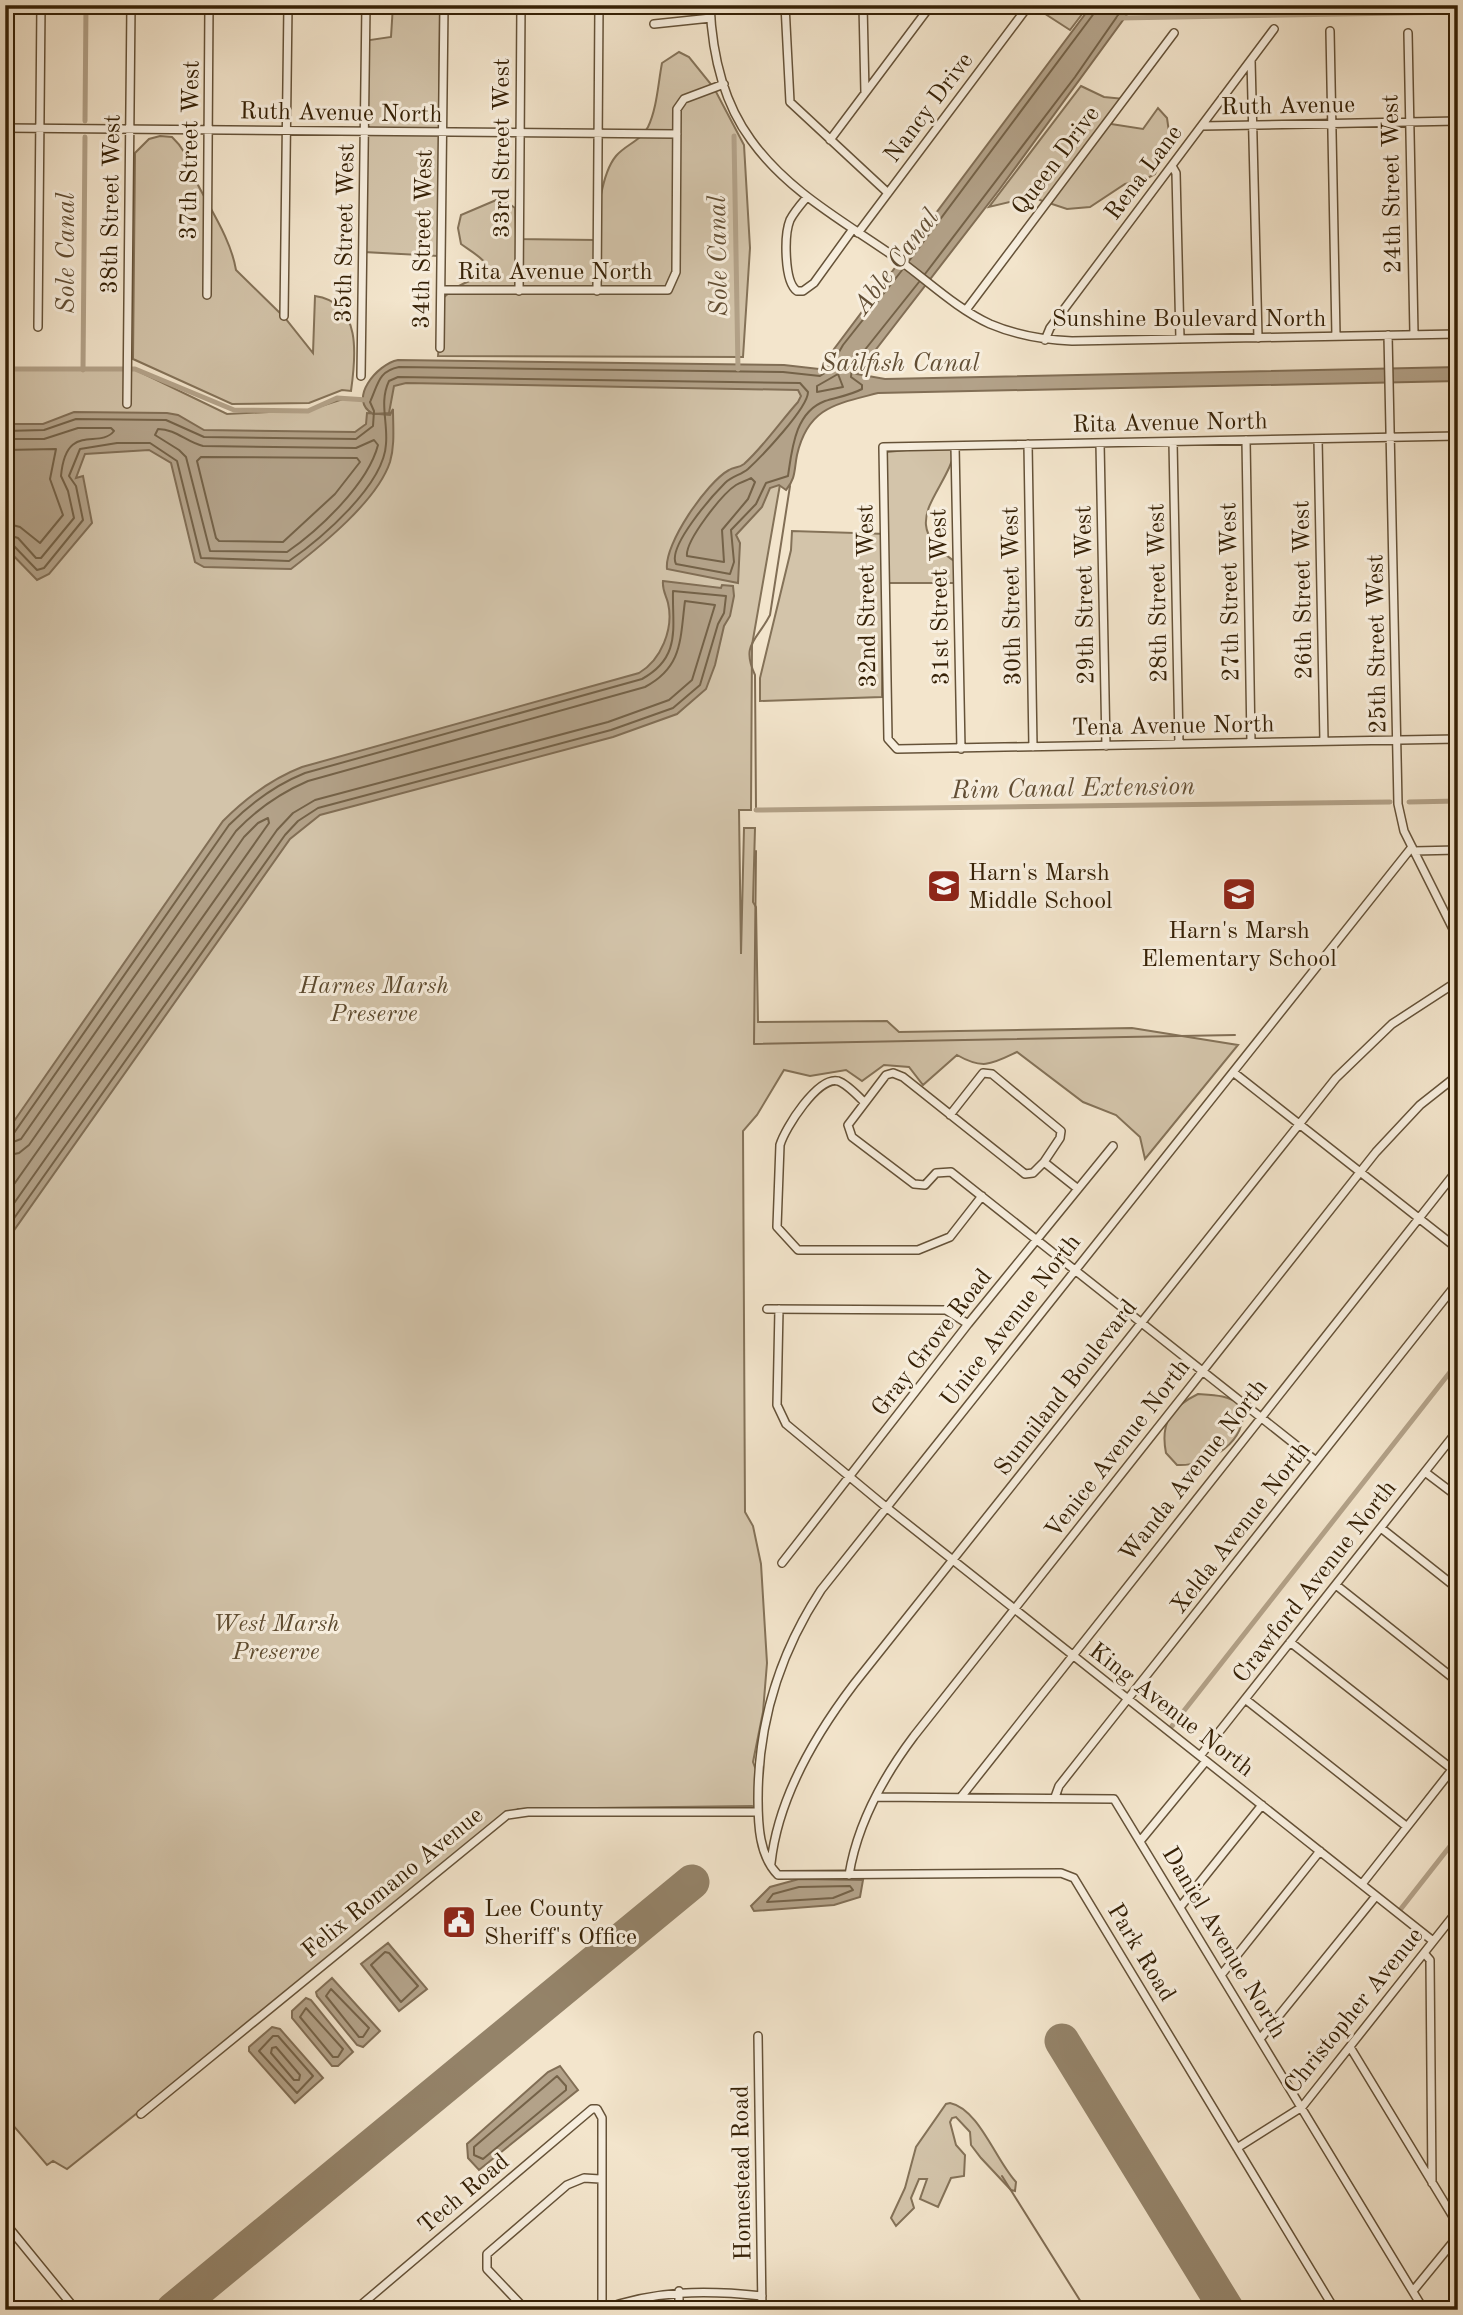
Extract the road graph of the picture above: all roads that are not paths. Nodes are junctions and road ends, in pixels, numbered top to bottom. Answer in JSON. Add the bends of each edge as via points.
{"nodes":[{"id":1,"x":41,"y":5,"type":"edge"},
{"id":2,"x":131,"y":5,"type":"edge"},
{"id":3,"x":209,"y":5,"type":"edge"},
{"id":4,"x":288,"y":5,"type":"edge"},
{"id":5,"x":366,"y":5,"type":"edge"},
{"id":6,"x":444,"y":5,"type":"edge"},
{"id":7,"x":522,"y":5,"type":"edge"},
{"id":8,"x":599,"y":5,"type":"edge"},
{"id":9,"x":710,"y":5,"type":"edge"},
{"id":10,"x":785,"y":5,"type":"edge"},
{"id":11,"x":863,"y":5,"type":"edge"},
{"id":12,"x":931,"y":5,"type":"edge"},
{"id":13,"x":1029,"y":5,"type":"edge"},
{"id":14,"x":711,"y":18,"type":"junction"},
{"id":15,"x":654,"y":24,"type":"dead end"},
{"id":16,"x":1274,"y":29,"type":"dead end"},
{"id":17,"x":1330,"y":30,"type":"dead end"},
{"id":18,"x":1174,"y":33,"type":"dead end"},
{"id":19,"x":1408,"y":33,"type":"dead end"},
{"id":20,"x":1251,"y":59,"type":"junction"},
{"id":21,"x":724,"y":84,"type":"junction"},
{"id":22,"x":865,"y":93,"type":"junction"},
{"id":23,"x":1458,"y":121,"type":"edge"},
{"id":24,"x":1409,"y":122,"type":"junction"},
{"id":25,"x":1331,"y":123,"type":"junction"},
{"id":26,"x":1253,"y":125,"type":"junction"},
{"id":27,"x":1202,"y":126,"type":"junction"},
{"id":28,"x":5,"y":128,"type":"edge"},
{"id":29,"x":40,"y":128,"type":"junction"},
{"id":30,"x":131,"y":129,"type":"junction"},
{"id":31,"x":208,"y":130,"type":"junction"},
{"id":32,"x":286,"y":131,"type":"junction"},
{"id":33,"x":364,"y":132,"type":"junction"},
{"id":34,"x":442,"y":133,"type":"junction"},
{"id":35,"x":520,"y":133,"type":"junction"},
{"id":36,"x":598,"y":134,"type":"junction"},
{"id":37,"x":677,"y":134,"type":"junction"},
{"id":38,"x":830,"y":139,"type":"junction"},
{"id":39,"x":1172,"y":166,"type":"junction"},
{"id":40,"x":888,"y":193,"type":"junction"},
{"id":41,"x":807,"y":197,"type":"junction"},
{"id":42,"x":856,"y":231,"type":"junction"},
{"id":43,"x":441,"y":290,"type":"junction"},
{"id":44,"x":519,"y":290,"type":"junction"},
{"id":45,"x":597,"y":291,"type":"junction"},
{"id":46,"x":206,"y":295,"type":"dead end"},
{"id":47,"x":966,"y":310,"type":"junction"},
{"id":48,"x":284,"y":316,"type":"dead end"},
{"id":49,"x":38,"y":327,"type":"dead end"},
{"id":50,"x":1413,"y":334,"type":"junction"},
{"id":51,"x":1458,"y":334,"type":"edge"},
{"id":52,"x":1388,"y":335,"type":"junction"},
{"id":53,"x":1336,"y":336,"type":"junction"},
{"id":54,"x":1258,"y":338,"type":"junction"},
{"id":55,"x":1180,"y":339,"type":"junction"},
{"id":56,"x":1045,"y":340,"type":"junction"},
{"id":57,"x":440,"y":348,"type":"dead end"},
{"id":58,"x":361,"y":376,"type":"dead end"},
{"id":59,"x":127,"y":404,"type":"dead end"},
{"id":60,"x":1458,"y":436,"type":"edge"},
{"id":61,"x":1391,"y":437,"type":"junction"},
{"id":62,"x":1318,"y":439,"type":"junction"},
{"id":63,"x":1246,"y":440,"type":"junction"},
{"id":64,"x":1173,"y":442,"type":"junction"},
{"id":65,"x":1100,"y":443,"type":"junction"},
{"id":66,"x":1028,"y":444,"type":"junction"},
{"id":67,"x":955,"y":446,"type":"junction"},
{"id":68,"x":883,"y":447,"type":"joint"},
{"id":69,"x":1458,"y":739,"type":"edge"},
{"id":70,"x":1397,"y":740,"type":"junction"},
{"id":71,"x":1324,"y":741,"type":"junction"},
{"id":72,"x":1251,"y":742,"type":"junction"},
{"id":73,"x":891,"y":744,"type":"joint"},
{"id":74,"x":1179,"y":744,"type":"junction"},
{"id":75,"x":1106,"y":746,"type":"junction"},
{"id":76,"x":1033,"y":747,"type":"junction"},
{"id":77,"x":961,"y":749,"type":"junction"},
{"id":78,"x":1413,"y":849,"type":"junction"},
{"id":79,"x":1458,"y":850,"type":"edge"},
{"id":80,"x":1458,"y":939,"type":"edge"},
{"id":81,"x":1458,"y":981,"type":"edge"},
{"id":82,"x":1233,"y":1072,"type":"junction"},
{"id":83,"x":1458,"y":1074,"type":"edge"},
{"id":84,"x":864,"y":1102,"type":"junction"},
{"id":85,"x":950,"y":1115,"type":"junction"},
{"id":86,"x":1298,"y":1124,"type":"junction"},
{"id":87,"x":1113,"y":1146,"type":"dead end"},
{"id":88,"x":1044,"y":1162,"type":"junction"},
{"id":89,"x":1458,"y":1169,"type":"edge"},
{"id":90,"x":1360,"y":1172,"type":"junction"},
{"id":91,"x":1078,"y":1189,"type":"junction"},
{"id":92,"x":982,"y":1196,"type":"junction"},
{"id":93,"x":1417,"y":1217,"type":"junction"},
{"id":94,"x":1038,"y":1239,"type":"junction"},
{"id":95,"x":1458,"y":1249,"type":"edge"},
{"id":96,"x":1074,"y":1270,"type":"junction"},
{"id":97,"x":1458,"y":1282,"type":"edge"},
{"id":98,"x":767,"y":1309,"type":"dead end"},
{"id":99,"x":779,"y":1309,"type":"junction"},
{"id":100,"x":1141,"y":1322,"type":"junction"},
{"id":101,"x":968,"y":1324,"type":"junction"},
{"id":102,"x":1203,"y":1371,"type":"junction"},
{"id":103,"x":1259,"y":1417,"type":"junction"},
{"id":104,"x":1458,"y":1430,"type":"edge"},
{"id":105,"x":1316,"y":1461,"type":"junction"},
{"id":106,"x":1425,"y":1472,"type":"junction"},
{"id":107,"x":850,"y":1478,"type":"junction"},
{"id":108,"x":1458,"y":1497,"type":"edge"},
{"id":109,"x":886,"y":1507,"type":"junction"},
{"id":110,"x":1381,"y":1528,"type":"junction"},
{"id":111,"x":953,"y":1559,"type":"junction"},
{"id":112,"x":782,"y":1563,"type":"dead end"},
{"id":113,"x":1336,"y":1585,"type":"junction"},
{"id":114,"x":1458,"y":1589,"type":"edge"},
{"id":115,"x":1014,"y":1609,"type":"junction"},
{"id":116,"x":1290,"y":1642,"type":"junction"},
{"id":117,"x":1072,"y":1654,"type":"junction"},
{"id":118,"x":1458,"y":1682,"type":"edge"},
{"id":119,"x":1128,"y":1699,"type":"junction"},
{"id":120,"x":1245,"y":1699,"type":"junction"},
{"id":121,"x":1203,"y":1758,"type":"junction"},
{"id":122,"x":1458,"y":1762,"type":"edge"},
{"id":123,"x":1452,"y":1769,"type":"junction"},
{"id":124,"x":876,"y":1797,"type":"junction"},
{"id":125,"x":961,"y":1797,"type":"junction"},
{"id":126,"x":1055,"y":1797,"type":"junction"},
{"id":127,"x":1262,"y":1805,"type":"junction"},
{"id":128,"x":758,"y":1812,"type":"junction"},
{"id":129,"x":1406,"y":1826,"type":"junction"},
{"id":130,"x":759,"y":1830,"type":"junction"},
{"id":131,"x":778,"y":1831,"type":"junction"},
{"id":132,"x":1141,"y":1840,"type":"junction"},
{"id":133,"x":1320,"y":1851,"type":"junction"},
{"id":134,"x":770,"y":1867,"type":"junction"},
{"id":135,"x":849,"y":1875,"type":"junction"},
{"id":136,"x":1362,"y":1884,"type":"junction"},
{"id":137,"x":1377,"y":1896,"type":"junction"},
{"id":138,"x":1181,"y":1906,"type":"junction"},
{"id":139,"x":1458,"y":1910,"type":"edge"},
{"id":140,"x":1433,"y":1941,"type":"junction"},
{"id":141,"x":1424,"y":1953,"type":"junction"},
{"id":142,"x":1222,"y":1974,"type":"junction"},
{"id":143,"x":758,"y":2036,"type":"dead end"},
{"id":144,"x":1260,"y":2039,"type":"junction"},
{"id":145,"x":1350,"y":2047,"type":"junction"},
{"id":146,"x":1302,"y":2107,"type":"junction"},
{"id":147,"x":141,"y":2114,"type":"dead end"},
{"id":148,"x":1237,"y":2148,"type":"junction"},
{"id":149,"x":600,"y":2179,"type":"junction"},
{"id":150,"x":1432,"y":2183,"type":"junction"},
{"id":151,"x":5,"y":2223,"type":"edge"},
{"id":152,"x":1458,"y":2225,"type":"edge"},
{"id":153,"x":1458,"y":2236,"type":"edge"},
{"id":154,"x":679,"y":2291,"type":"junction"},
{"id":155,"x":1413,"y":2291,"type":"junction"},
{"id":156,"x":762,"y":2296,"type":"junction"},
{"id":157,"x":76,"y":2310,"type":"edge"},
{"id":158,"x":355,"y":2310,"type":"edge"},
{"id":159,"x":526,"y":2310,"type":"edge"},
{"id":160,"x":602,"y":2310,"type":"edge"},
{"id":161,"x":679,"y":2310,"type":"edge"},
{"id":162,"x":762,"y":2310,"type":"edge"},
{"id":163,"x":1335,"y":2310,"type":"edge"},
{"id":164,"x":1424,"y":2310,"type":"edge"}],
"edges":[{"from":1,"to":29,"type":"street"},
{"from":2,"to":30,"type":"street","name":"38th Street West"},
{"from":3,"to":31,"type":"street","name":"37th Street West"},
{"from":4,"to":32,"type":"street"},
{"from":5,"to":33,"type":"street","name":"35th Street West"},
{"from":6,"to":34,"type":"street","name":"34th Street West"},
{"from":7,"to":35,"type":"street","name":"33rd Street West"},
{"from":8,"to":36,"type":"street"},
{"from":9,"to":14,"type":"street","name":"Sunshine Boulevard North"},
{"from":10,"to":38,"type":"street","via":[[788,96]]},
{"from":11,"to":22,"type":"street"},
{"from":12,"to":22,"type":"street"},
{"from":13,"to":40,"type":"street","name":"Nancy Drive"},
{"from":14,"to":15,"type":"street"},
{"from":14,"to":21,"type":"street","name":"Sunshine Boulevard North"},
{"from":16,"to":20,"type":"street","name":"Rena Lane"},
{"from":17,"to":25,"type":"street"},
{"from":18,"to":47,"type":"street","name":"Queen Drive"},
{"from":19,"to":24,"type":"street","name":"24th Street West"},
{"from":20,"to":26,"type":"street"},
{"from":20,"to":27,"type":"street","name":"Rena Lane"},
{"from":21,"to":37,"type":"street","via":[[684,99],[677,109]]},
{"from":21,"to":41,"type":"street","name":"Sunshine Boulevard North","via":[[750,139]]},
{"from":22,"to":38,"type":"street"},
{"from":23,"to":24,"type":"street","name":"Ruth Avenue"},
{"from":24,"to":25,"type":"street","name":"Ruth Avenue"},
{"from":24,"to":50,"type":"street","name":"24th Street West"},
{"from":25,"to":26,"type":"street","name":"Ruth Avenue"},
{"from":25,"to":53,"type":"street"},
{"from":26,"to":27,"type":"street","name":"Ruth Avenue"},
{"from":26,"to":54,"type":"street"},
{"from":27,"to":39,"type":"street","name":"Rena Lane"},
{"from":28,"to":29,"type":"street","name":"Ruth Avenue North"},
{"from":29,"to":30,"type":"street","name":"Ruth Avenue North"},
{"from":29,"to":49,"type":"street"},
{"from":30,"to":31,"type":"street","name":"Ruth Avenue North"},
{"from":30,"to":59,"type":"street","name":"38th Street West"},
{"from":31,"to":32,"type":"street","name":"Ruth Avenue North"},
{"from":31,"to":46,"type":"street","name":"37th Street West"},
{"from":32,"to":33,"type":"street","name":"Ruth Avenue North"},
{"from":32,"to":48,"type":"street"},
{"from":33,"to":34,"type":"street","name":"Ruth Avenue North"},
{"from":33,"to":58,"type":"street","name":"35th Street West"},
{"from":34,"to":35,"type":"street","name":"Ruth Avenue North"},
{"from":34,"to":43,"type":"street","name":"34th Street West"},
{"from":35,"to":36,"type":"street","name":"Ruth Avenue North"},
{"from":35,"to":44,"type":"street","name":"33rd Street West"},
{"from":36,"to":37,"type":"street","name":"Ruth Avenue North"},
{"from":36,"to":45,"type":"street"},
{"from":37,"to":45,"type":"street","name":"Rita Avenue North","via":[[676,272],[668,290]]},
{"from":38,"to":40,"type":"street"},
{"from":39,"to":55,"type":"street","via":[[1176,173]]},
{"from":39,"to":56,"type":"street","name":"Rena Lane"},
{"from":40,"to":42,"type":"street","name":"Nancy Drive"},
{"from":41,"to":42,"type":"street","name":"Sunshine Boulevard North"},
{"from":41,"to":42,"type":"street","name":"Nancy Drive","via":[[788,228],[792,287],[809,288]]},
{"from":42,"to":47,"type":"street","name":"Sunshine Boulevard North"},
{"from":43,"to":44,"type":"street","name":"Rita Avenue North"},
{"from":43,"to":57,"type":"street","name":"34th Street West"},
{"from":44,"to":45,"type":"street","name":"Rita Avenue North"},
{"from":47,"to":56,"type":"street","name":"Sunshine Boulevard North","via":[[1009,331]]},
{"from":50,"to":51,"type":"street","name":"Sunshine Boulevard North"},
{"from":50,"to":52,"type":"street","name":"Sunshine Boulevard North"},
{"from":52,"to":53,"type":"street","name":"Sunshine Boulevard North"},
{"from":52,"to":61,"type":"street","name":"25th Street West"},
{"from":53,"to":54,"type":"street","name":"Sunshine Boulevard North"},
{"from":54,"to":55,"type":"street","name":"Sunshine Boulevard North"},
{"from":55,"to":56,"type":"street","name":"Sunshine Boulevard North"},
{"from":60,"to":61,"type":"street","name":"Rita Avenue North"},
{"from":61,"to":62,"type":"street","name":"Rita Avenue North"},
{"from":61,"to":70,"type":"street","name":"25th Street West"},
{"from":62,"to":63,"type":"street","name":"Rita Avenue North"},
{"from":62,"to":71,"type":"street","name":"26th Street West"},
{"from":63,"to":64,"type":"street","name":"Rita Avenue North"},
{"from":63,"to":72,"type":"street","name":"27th Street West"},
{"from":64,"to":65,"type":"street","name":"Rita Avenue North"},
{"from":64,"to":74,"type":"street","name":"28th Street West"},
{"from":65,"to":66,"type":"street","name":"Rita Avenue North"},
{"from":65,"to":75,"type":"street","name":"29th Street West"},
{"from":66,"to":67,"type":"street","name":"Rita Avenue North"},
{"from":66,"to":76,"type":"street","name":"30th Street West"},
{"from":67,"to":68,"type":"street","name":"Rita Avenue North"},
{"from":67,"to":77,"type":"street","name":"31st Street West"},
{"from":68,"to":73,"type":"street","name":"32nd Street West"},
{"from":69,"to":70,"type":"street","name":"Tena Avenue North"},
{"from":70,"to":71,"type":"street","name":"Tena Avenue North"},
{"from":70,"to":78,"type":"street","name":"25th Street West","via":[[1398,804]]},
{"from":71,"to":72,"type":"street","name":"Tena Avenue North"},
{"from":72,"to":74,"type":"street","name":"Tena Avenue North"},
{"from":73,"to":77,"type":"street","name":"Tena Avenue North","via":[[903,750]]},
{"from":74,"to":75,"type":"street","name":"Tena Avenue North"},
{"from":75,"to":76,"type":"street","name":"Tena Avenue North"},
{"from":76,"to":77,"type":"street","name":"Tena Avenue North"},
{"from":78,"to":79,"type":"street"},
{"from":78,"to":80,"type":"street","name":"25th Street West"},
{"from":78,"to":82,"type":"street","name":"Unice Avenue North"},
{"from":81,"to":86,"type":"street","name":"Sunniland Boulevard","via":[[1377,1037]]},
{"from":82,"to":86,"type":"street"},
{"from":82,"to":96,"type":"street","name":"Unice Avenue North"},
{"from":83,"to":90,"type":"street","name":"Venice Avenue North","via":[[1406,1118]]},
{"from":84,"to":85,"type":"street","via":[[886,1075],[893,1073]]},
{"from":84,"to":92,"type":"street","via":[[848,1125],[852,1136],[914,1184],[925,1185],[943,1170]]},
{"from":84,"to":92,"type":"street","via":[[839,1081],[829,1081],[820,1086],[784,1133],[777,1227],[798,1250],[918,1250],[950,1237]]},
{"from":85,"to":88,"type":"street","via":[[1025,1174]]},
{"from":85,"to":88,"type":"street","via":[[976,1079],[983,1073],[992,1074],[1061,1132]]},
{"from":86,"to":90,"type":"street"},
{"from":86,"to":100,"type":"street","name":"Sunniland Boulevard"},
{"from":87,"to":91,"type":"street","name":"Gray Grove Road"},
{"from":88,"to":91,"type":"street"},
{"from":89,"to":93,"type":"street","name":"Wanda Avenue North"},
{"from":90,"to":93,"type":"street"},
{"from":90,"to":102,"type":"street","name":"Venice Avenue North"},
{"from":91,"to":94,"type":"street","name":"Gray Grove Road"},
{"from":92,"to":94,"type":"street"},
{"from":93,"to":95,"type":"street"},
{"from":93,"to":103,"type":"street","name":"Wanda Avenue North"},
{"from":94,"to":96,"type":"street"},
{"from":94,"to":101,"type":"street","name":"Gray Grove Road"},
{"from":96,"to":100,"type":"street"},
{"from":96,"to":109,"type":"street","name":"Unice Avenue North"},
{"from":97,"to":105,"type":"street","name":"Xelda Avenue North"},
{"from":98,"to":99,"type":"street"},
{"from":99,"to":101,"type":"street","via":[[946,1310]]},
{"from":99,"to":107,"type":"street","name":"King Avenue North","via":[[777,1405],[786,1424]]},
{"from":100,"to":102,"type":"street"},
{"from":100,"to":111,"type":"street","name":"Sunniland Boulevard"},
{"from":101,"to":107,"type":"street","name":"Gray Grove Road"},
{"from":102,"to":103,"type":"street"},
{"from":102,"to":115,"type":"street","name":"Venice Avenue North"},
{"from":103,"to":105,"type":"street"},
{"from":103,"to":117,"type":"street","name":"Wanda Avenue North"},
{"from":104,"to":106,"type":"street","name":"Crawford Avenue North"},
{"from":105,"to":119,"type":"street","name":"Xelda Avenue North"},
{"from":106,"to":108,"type":"street"},
{"from":106,"to":110,"type":"street","name":"Crawford Avenue North"},
{"from":107,"to":109,"type":"street","name":"King Avenue North"},
{"from":107,"to":112,"type":"street","name":"Gray Grove Road"},
{"from":109,"to":111,"type":"street","name":"King Avenue North"},
{"from":109,"to":128,"type":"street","name":"Unice Avenue North","via":[[815,1599],[781,1664],[764,1725]]},
{"from":110,"to":113,"type":"street","name":"Crawford Avenue North"},
{"from":110,"to":114,"type":"street"},
{"from":111,"to":115,"type":"street","name":"King Avenue North"},
{"from":111,"to":131,"type":"street","name":"Sunniland Boulevard","via":[[827,1723],[795,1784]]},
{"from":113,"to":116,"type":"street","name":"Crawford Avenue North"},
{"from":113,"to":118,"type":"street"},
{"from":115,"to":117,"type":"street","name":"King Avenue North"},
{"from":115,"to":124,"type":"street","name":"Venice Avenue North","via":[[902,1752]]},
{"from":116,"to":120,"type":"street","name":"Crawford Avenue North"},
{"from":116,"to":123,"type":"street"},
{"from":117,"to":119,"type":"street","name":"King Avenue North"},
{"from":117,"to":125,"type":"street","name":"Wanda Avenue North"},
{"from":119,"to":121,"type":"street","name":"King Avenue North"},
{"from":119,"to":126,"type":"street","name":"Xelda Avenue North"},
{"from":120,"to":121,"type":"street","name":"Crawford Avenue North"},
{"from":120,"to":129,"type":"street"},
{"from":121,"to":127,"type":"street","name":"King Avenue North"},
{"from":121,"to":132,"type":"street","name":"Crawford Avenue North"},
{"from":122,"to":123,"type":"street"},
{"from":123,"to":129,"type":"street"},
{"from":124,"to":125,"type":"street","name":"Daniel Avenue North"},
{"from":124,"to":135,"type":"street","name":"Venice Avenue North"},
{"from":125,"to":126,"type":"street","name":"Daniel Avenue North"},
{"from":126,"to":132,"type":"street","name":"Daniel Avenue North","via":[[1114,1799]]},
{"from":127,"to":133,"type":"street","name":"King Avenue North"},
{"from":127,"to":138,"type":"street"},
{"from":128,"to":130,"type":"street","name":"Unice Avenue North"},
{"from":128,"to":147,"type":"street","name":"Felix Romano Avenue","via":[[507,1815]]},
{"from":129,"to":136,"type":"street"},
{"from":130,"to":131,"type":"street"},
{"from":130,"to":134,"type":"street","name":"Unice Avenue North"},
{"from":131,"to":134,"type":"street","name":"Sunniland Boulevard"},
{"from":132,"to":138,"type":"street","name":"Daniel Avenue North"},
{"from":133,"to":136,"type":"street","name":"King Avenue North"},
{"from":133,"to":142,"type":"street"},
{"from":134,"to":135,"type":"street","name":"Park Road","via":[[778,1875]]},
{"from":135,"to":148,"type":"street","name":"Park Road","via":[[1061,1873],[1073,1878]]},
{"from":136,"to":137,"type":"street","name":"King Avenue North"},
{"from":137,"to":140,"type":"street","name":"King Avenue North"},
{"from":137,"to":144,"type":"street"},
{"from":138,"to":142,"type":"street","name":"Daniel Avenue North"},
{"from":139,"to":140,"type":"street","name":"Christopher Avenue"},
{"from":140,"to":141,"type":"street","name":"Christopher Avenue"},
{"from":141,"to":145,"type":"street","name":"Christopher Avenue"},
{"from":141,"to":150,"type":"street","via":[[1430,1960]]},
{"from":142,"to":144,"type":"street","name":"Daniel Avenue North"},
{"from":143,"to":156,"type":"street","name":"Homestead Road"},
{"from":144,"to":146,"type":"street","name":"Daniel Avenue North"},
{"from":145,"to":146,"type":"street","name":"Christopher Avenue"},
{"from":145,"to":150,"type":"street"},
{"from":146,"to":148,"type":"street","name":"Christopher Avenue"},
{"from":146,"to":155,"type":"street","name":"Daniel Avenue North"},
{"from":148,"to":163,"type":"street","name":"Park Road"},
{"from":149,"to":158,"type":"street","name":"Tech Road","via":[[602,2118],[597,2109],[588,2111]]},
{"from":149,"to":159,"type":"street","via":[[584,2178],[567,2185],[495,2246],[486,2262],[490,2274]]},
{"from":149,"to":160,"type":"street"},
{"from":150,"to":152,"type":"street"},
{"from":151,"to":157,"type":"street"},
{"from":153,"to":155,"type":"street"},
{"from":154,"to":156,"type":"street"},
{"from":154,"to":160,"type":"street","via":[[639,2297]]},
{"from":154,"to":161,"type":"street"},
{"from":155,"to":164,"type":"street","name":"Daniel Avenue North"},
{"from":156,"to":162,"type":"street","name":"Homestead Road"}]}
